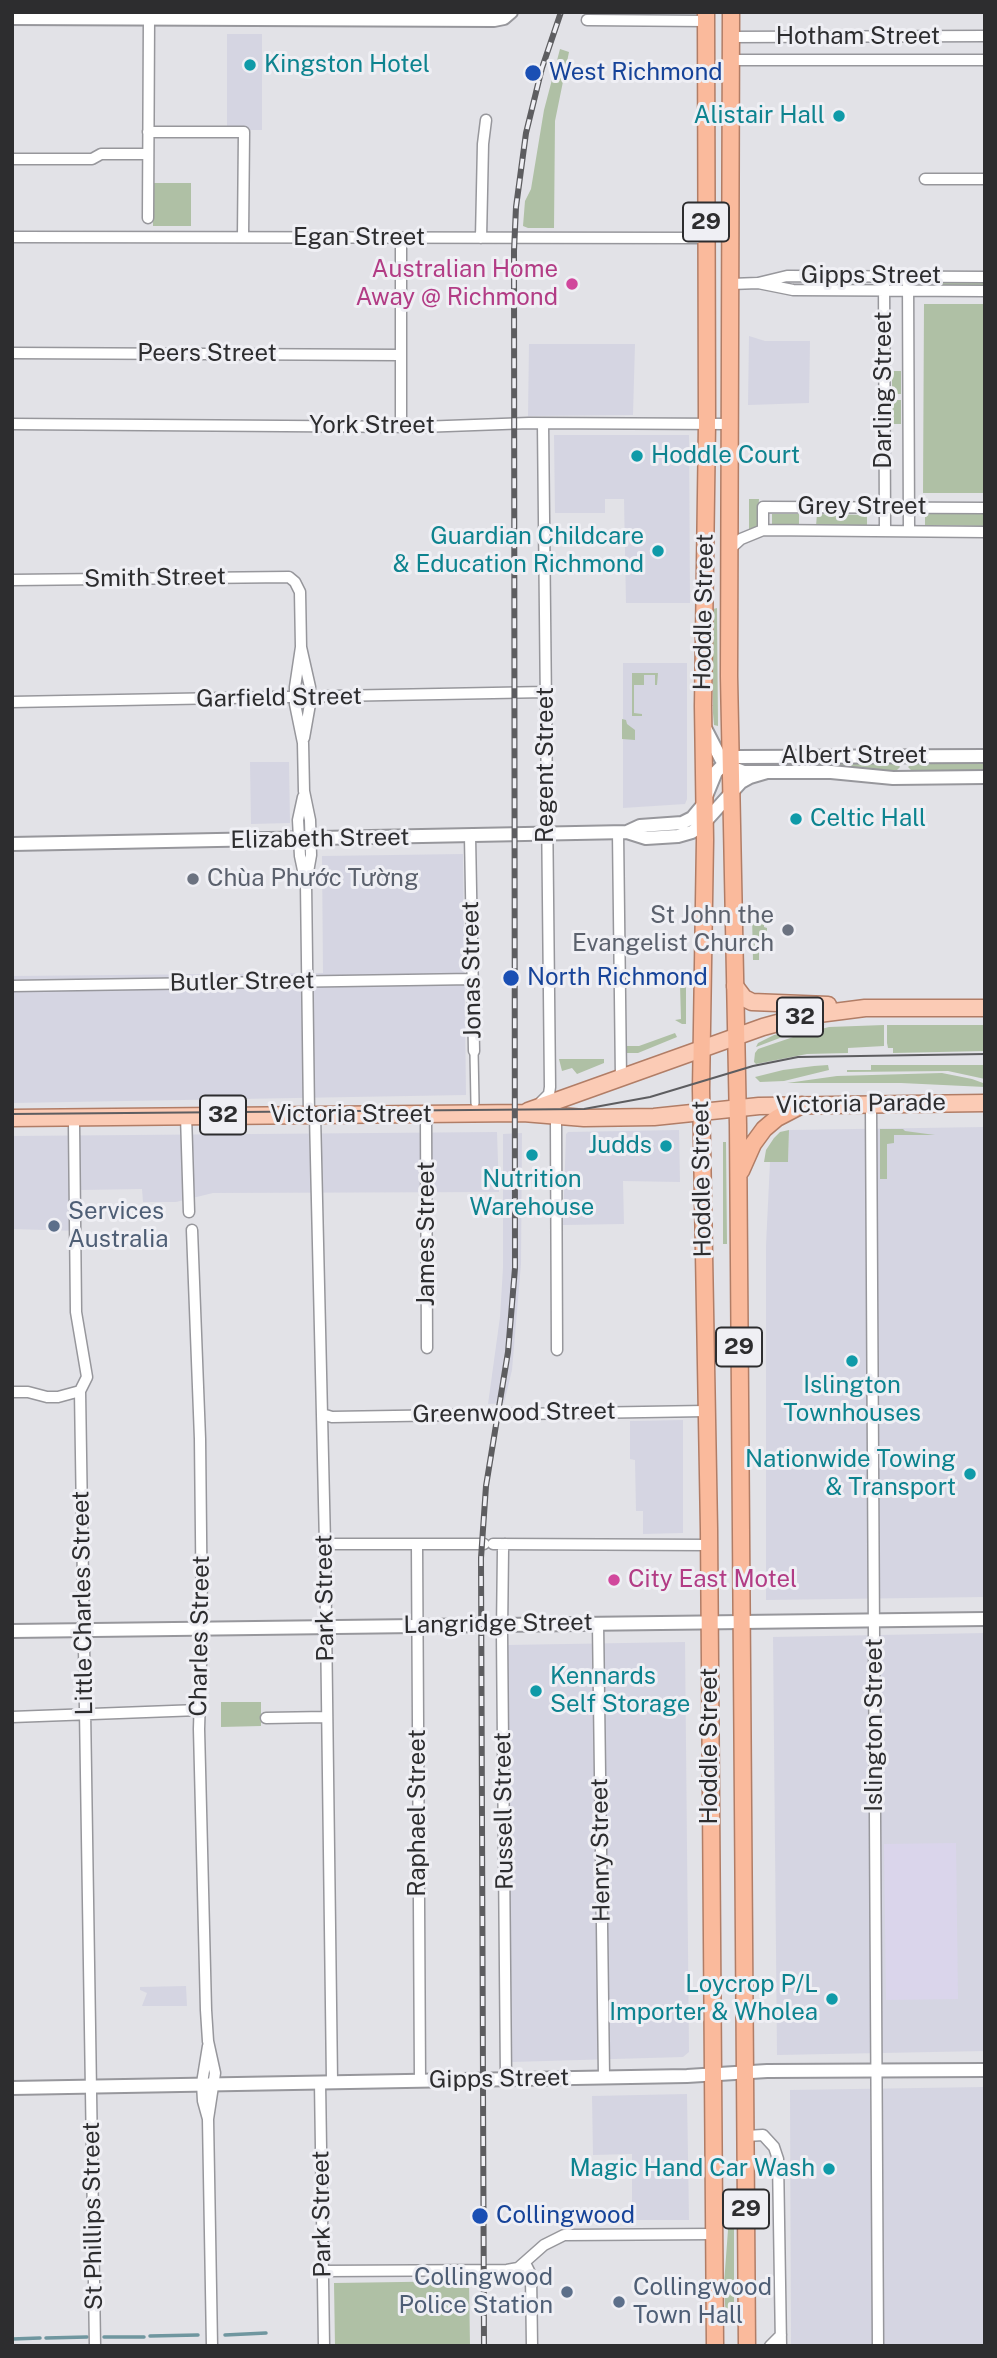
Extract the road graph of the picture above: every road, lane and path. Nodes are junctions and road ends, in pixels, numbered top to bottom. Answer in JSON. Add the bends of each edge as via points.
{"nodes":[{"id":1,"x":731,"y":12,"type":"edge"},
{"id":2,"x":510,"y":13,"type":"edge"},
{"id":3,"x":706,"y":17,"type":"edge"},
{"id":4,"x":12,"y":18,"type":"edge"},
{"id":5,"x":149,"y":18,"type":"junction"},
{"id":6,"x":587,"y":20,"type":"dead end"},
{"id":7,"x":985,"y":36,"type":"edge"},
{"id":8,"x":731,"y":37,"type":"junction"},
{"id":9,"x":731,"y":60,"type":"junction"},
{"id":10,"x":985,"y":60,"type":"edge"},
{"id":11,"x":486,"y":120,"type":"dead end"},
{"id":12,"x":148,"y":132,"type":"junction"},
{"id":13,"x":148,"y":154,"type":"junction"},
{"id":14,"x":12,"y":159,"type":"edge"},
{"id":15,"x":925,"y":178,"type":"dead end"},
{"id":16,"x":985,"y":179,"type":"edge"},
{"id":17,"x":148,"y":218,"type":"dead end"},
{"id":18,"x":12,"y":237,"type":"edge"},
{"id":19,"x":243,"y":237,"type":"junction"},
{"id":20,"x":401,"y":238,"type":"junction"},
{"id":21,"x":481,"y":238,"type":"junction"},
{"id":22,"x":706,"y":238,"type":"junction"},
{"id":23,"x":793,"y":275,"type":"junction"},
{"id":24,"x":884,"y":276,"type":"junction"},
{"id":25,"x":908,"y":276,"type":"junction"},
{"id":26,"x":925,"y":276,"type":"junction"},
{"id":27,"x":985,"y":277,"type":"edge"},
{"id":28,"x":758,"y":283,"type":"junction"},
{"id":29,"x":731,"y":284,"type":"junction"},
{"id":30,"x":793,"y":290,"type":"junction"},
{"id":31,"x":884,"y":291,"type":"junction"},
{"id":32,"x":908,"y":291,"type":"junction"},
{"id":33,"x":925,"y":291,"type":"junction"},
{"id":34,"x":985,"y":291,"type":"edge"},
{"id":35,"x":12,"y":353,"type":"edge"},
{"id":36,"x":401,"y":355,"type":"junction"},
{"id":37,"x":12,"y":424,"type":"edge"},
{"id":38,"x":543,"y":424,"type":"junction"},
{"id":39,"x":706,"y":424,"type":"junction"},
{"id":40,"x":731,"y":424,"type":"junction"},
{"id":41,"x":401,"y":427,"type":"junction"},
{"id":42,"x":885,"y":507,"type":"junction"},
{"id":43,"x":909,"y":507,"type":"junction"},
{"id":44,"x":985,"y":508,"type":"edge"},
{"id":45,"x":763,"y":530,"type":"junction"},
{"id":46,"x":885,"y":531,"type":"junction"},
{"id":47,"x":909,"y":531,"type":"junction"},
{"id":48,"x":985,"y":532,"type":"edge"},
{"id":49,"x":730,"y":549,"type":"junction"},
{"id":50,"x":12,"y":580,"type":"edge"},
{"id":51,"x":301,"y":647,"type":"junction"},
{"id":52,"x":546,"y":692,"type":"junction"},
{"id":53,"x":295,"y":697,"type":"junction"},
{"id":54,"x":310,"y":697,"type":"junction"},
{"id":55,"x":12,"y":702,"type":"edge"},
{"id":56,"x":704,"y":721,"type":"junction"},
{"id":57,"x":303,"y":743,"type":"junction"},
{"id":58,"x":985,"y":756,"type":"edge"},
{"id":59,"x":904,"y":757,"type":"junction"},
{"id":60,"x":729,"y":763,"type":"junction"},
{"id":61,"x":767,"y":772,"type":"junction"},
{"id":62,"x":985,"y":777,"type":"edge"},
{"id":63,"x":904,"y":778,"type":"junction"},
{"id":64,"x":731,"y":792,"type":"junction"},
{"id":65,"x":704,"y":801,"type":"junction"},
{"id":66,"x":704,"y":823,"type":"junction"},
{"id":67,"x":623,"y":832,"type":"junction"},
{"id":68,"x":547,"y":835,"type":"junction"},
{"id":69,"x":470,"y":836,"type":"junction"},
{"id":70,"x":305,"y":838,"type":"junction"},
{"id":71,"x":12,"y":845,"type":"edge"},
{"id":72,"x":473,"y":979,"type":"junction"},
{"id":73,"x":306,"y":981,"type":"junction"},
{"id":74,"x":12,"y":986,"type":"edge"},
{"id":75,"x":735,"y":986,"type":"junction"},
{"id":76,"x":865,"y":1008,"type":"junction"},
{"id":77,"x":985,"y":1008,"type":"edge"},
{"id":78,"x":737,"y":1037,"type":"junction"},
{"id":79,"x":701,"y":1049,"type":"junction"},
{"id":80,"x":474,"y":1051,"type":"joint"},
{"id":81,"x":621,"y":1079,"type":"junction"},
{"id":82,"x":561,"y":1099,"type":"junction"},
{"id":83,"x":541,"y":1102,"type":"junction"},
{"id":84,"x":475,"y":1103,"type":"junction"},
{"id":85,"x":985,"y":1103,"type":"edge"},
{"id":86,"x":803,"y":1105,"type":"junction"},
{"id":87,"x":871,"y":1105,"type":"junction"},
{"id":88,"x":738,"y":1107,"type":"junction"},
{"id":89,"x":523,"y":1113,"type":"junction"},
{"id":90,"x":701,"y":1113,"type":"junction"},
{"id":91,"x":186,"y":1115,"type":"junction"},
{"id":92,"x":312,"y":1115,"type":"junction"},
{"id":93,"x":390,"y":1115,"type":"junction"},
{"id":94,"x":136,"y":1116,"type":"junction"},
{"id":95,"x":12,"y":1118,"type":"edge"},
{"id":96,"x":584,"y":1118,"type":"junction"},
{"id":97,"x":426,"y":1119,"type":"junction"},
{"id":98,"x":556,"y":1122,"type":"junction"},
{"id":99,"x":74,"y":1124,"type":"junction"},
{"id":100,"x":12,"y":1127,"type":"edge"},
{"id":101,"x":738,"y":1184,"type":"junction"},
{"id":102,"x":189,"y":1212,"type":"dead end"},
{"id":103,"x":192,"y":1230,"type":"dead end"},
{"id":104,"x":427,"y":1348,"type":"dead end"},
{"id":105,"x":557,"y":1350,"type":"dead end"},
{"id":106,"x":80,"y":1391,"type":"junction"},
{"id":107,"x":12,"y":1392,"type":"edge"},
{"id":108,"x":706,"y":1411,"type":"junction"},
{"id":109,"x":322,"y":1414,"type":"junction"},
{"id":110,"x":325,"y":1544,"type":"junction"},
{"id":111,"x":505,"y":1544,"type":"junction"},
{"id":112,"x":417,"y":1545,"type":"junction"},
{"id":113,"x":709,"y":1545,"type":"junction"},
{"id":114,"x":985,"y":1619,"type":"edge"},
{"id":115,"x":874,"y":1621,"type":"junction"},
{"id":116,"x":710,"y":1622,"type":"junction"},
{"id":117,"x":741,"y":1622,"type":"junction"},
{"id":118,"x":598,"y":1623,"type":"junction"},
{"id":119,"x":503,"y":1624,"type":"junction"},
{"id":120,"x":416,"y":1625,"type":"junction"},
{"id":121,"x":326,"y":1626,"type":"junction"},
{"id":122,"x":202,"y":1628,"type":"junction"},
{"id":123,"x":84,"y":1630,"type":"junction"},
{"id":124,"x":12,"y":1631,"type":"edge"},
{"id":125,"x":199,"y":1710,"type":"junction"},
{"id":126,"x":84,"y":1716,"type":"junction"},
{"id":127,"x":12,"y":1717,"type":"edge"},
{"id":128,"x":327,"y":1717,"type":"junction"},
{"id":129,"x":266,"y":1718,"type":"dead end"},
{"id":130,"x":985,"y":2070,"type":"edge"},
{"id":131,"x":878,"y":2071,"type":"junction"},
{"id":132,"x":744,"y":2073,"type":"junction"},
{"id":133,"x":712,"y":2074,"type":"junction"},
{"id":134,"x":604,"y":2077,"type":"junction"},
{"id":135,"x":506,"y":2079,"type":"junction"},
{"id":136,"x":326,"y":2081,"type":"junction"},
{"id":137,"x":420,"y":2081,"type":"junction"},
{"id":138,"x":208,"y":2083,"type":"junction"},
{"id":139,"x":90,"y":2086,"type":"junction"},
{"id":140,"x":12,"y":2088,"type":"edge"},
{"id":141,"x":746,"y":2136,"type":"junction"},
{"id":142,"x":714,"y":2234,"type":"junction"},
{"id":143,"x":525,"y":2263,"type":"junction"},
{"id":144,"x":323,"y":2272,"type":"junction"},
{"id":145,"x":781,"y":2340,"type":"edge"},
{"id":146,"x":95,"y":2346,"type":"edge"},
{"id":147,"x":212,"y":2346,"type":"edge"},
{"id":148,"x":324,"y":2346,"type":"edge"},
{"id":149,"x":532,"y":2346,"type":"edge"},
{"id":150,"x":715,"y":2346,"type":"edge"},
{"id":151,"x":747,"y":2346,"type":"edge"},
{"id":152,"x":770,"y":2346,"type":"edge"},
{"id":153,"x":878,"y":2346,"type":"edge"}],
"edges":[{"from":1,"to":8,"type":"highway","name":"Hoddle Street","number":"29"},
{"from":2,"to":5,"type":"street","via":[[494,20]]},
{"from":3,"to":6,"type":"street"},
{"from":3,"to":22,"type":"highway","name":"Hoddle Street","number":"29"},
{"from":4,"to":5,"type":"street"},
{"from":5,"to":12,"type":"street"},
{"from":7,"to":8,"type":"street","name":"Hotham Street"},
{"from":8,"to":9,"type":"highway","name":"Hoddle Street","number":"29"},
{"from":9,"to":10,"type":"street","name":"Hotham Street"},
{"from":9,"to":29,"type":"highway","name":"Hoddle Street","number":"29"},
{"from":11,"to":21,"type":"street"},
{"from":12,"to":13,"type":"street"},
{"from":12,"to":19,"type":"street","via":[[244,132]]},
{"from":13,"to":14,"type":"street"},
{"from":13,"to":17,"type":"street"},
{"from":15,"to":16,"type":"street"},
{"from":18,"to":19,"type":"street","name":"Egan Street"},
{"from":19,"to":20,"type":"street","name":"Egan Street"},
{"from":20,"to":21,"type":"street","name":"Egan Street"},
{"from":20,"to":36,"type":"street"},
{"from":21,"to":22,"type":"street","name":"Egan Street"},
{"from":22,"to":39,"type":"highway","name":"Hoddle Street","number":"29"},
{"from":23,"to":24,"type":"street","name":"Gipps Street"},
{"from":23,"to":28,"type":"street","name":"Gipps Street"},
{"from":23,"to":30,"type":"street"},
{"from":24,"to":25,"type":"street","name":"Gipps Street"},
{"from":24,"to":31,"type":"street","name":"Darling Street"},
{"from":25,"to":26,"type":"street","name":"Gipps Street"},
{"from":25,"to":32,"type":"street","name":"Darling Street"},
{"from":26,"to":27,"type":"street","name":"Gipps Street"},
{"from":26,"to":33,"type":"street"},
{"from":28,"to":29,"type":"street","name":"Gipps Street"},
{"from":28,"to":30,"type":"street","name":"Gipps Street"},
{"from":29,"to":40,"type":"highway","name":"Hoddle Street","number":"29"},
{"from":30,"to":31,"type":"street","name":"Gipps Street"},
{"from":31,"to":32,"type":"street","name":"Gipps Street"},
{"from":31,"to":42,"type":"street","name":"Darling Street"},
{"from":32,"to":33,"type":"street","name":"Gipps Street"},
{"from":32,"to":43,"type":"street","name":"Darling Street"},
{"from":33,"to":34,"type":"street","name":"Gipps Street"},
{"from":35,"to":36,"type":"street","name":"Peers Street"},
{"from":36,"to":41,"type":"street"},
{"from":37,"to":41,"type":"street","name":"York Street"},
{"from":38,"to":39,"type":"street","name":"York Street"},
{"from":38,"to":41,"type":"street","name":"York Street"},
{"from":38,"to":52,"type":"street","name":"Regent Street"},
{"from":39,"to":40,"type":"street","name":"York Street"},
{"from":39,"to":56,"type":"highway","name":"Hoddle Street","number":"29"},
{"from":40,"to":49,"type":"highway","name":"Hoddle Street","number":"29"},
{"from":42,"to":43,"type":"street","name":"Grey Street"},
{"from":42,"to":45,"type":"street","name":"Grey Street","via":[[763,507]]},
{"from":42,"to":46,"type":"street","name":"Darling Street"},
{"from":43,"to":44,"type":"street","name":"Grey Street"},
{"from":43,"to":47,"type":"street","name":"Darling Street"},
{"from":45,"to":46,"type":"street","name":"Grey Street"},
{"from":45,"to":49,"type":"street","name":"Grey Street"},
{"from":46,"to":47,"type":"street","name":"Grey Street"},
{"from":47,"to":48,"type":"street","name":"Grey Street"},
{"from":49,"to":60,"type":"highway","name":"Hoddle Street","number":"29"},
{"from":50,"to":51,"type":"street","name":"Smith Street","via":[[289,577],[300,592]]},
{"from":51,"to":53,"type":"street"},
{"from":51,"to":54,"type":"street"},
{"from":52,"to":54,"type":"street","name":"Garfield Street"},
{"from":52,"to":68,"type":"street","name":"Regent Street"},
{"from":53,"to":54,"type":"street","name":"Garfield Street"},
{"from":53,"to":55,"type":"street","name":"Garfield Street"},
{"from":53,"to":57,"type":"street"},
{"from":54,"to":57,"type":"street"},
{"from":56,"to":60,"type":"street","via":[[712,743]]},
{"from":56,"to":65,"type":"highway","name":"Hoddle Street","number":"29"},
{"from":57,"to":70,"type":"street","name":"Park Street","via":[[304,791],[298,820]]},
{"from":58,"to":59,"type":"street","name":"Albert Street"},
{"from":59,"to":60,"type":"street","name":"Albert Street","via":[[751,756]]},
{"from":59,"to":63,"type":"street"},
{"from":60,"to":61,"type":"street","name":"Albert Street","via":[[744,772]]},
{"from":60,"to":64,"type":"highway","name":"Hoddle Street","number":"29"},
{"from":60,"to":65,"type":"street","via":[[714,775]]},
{"from":61,"to":63,"type":"street","name":"Albert Street"},
{"from":61,"to":64,"type":"street","name":"Albert Street","via":[[748,778]]},
{"from":62,"to":63,"type":"street","name":"Albert Street"},
{"from":64,"to":66,"type":"street","name":"Elizabeth Street"},
{"from":64,"to":75,"type":"highway","name":"Hoddle Street","number":"29"},
{"from":65,"to":66,"type":"highway","name":"Hoddle Street","number":"29"},
{"from":65,"to":67,"type":"street","name":"Elizabeth Street","via":[[685,822]]},
{"from":66,"to":67,"type":"street","name":"Elizabeth Street","via":[[678,836],[646,838]]},
{"from":66,"to":79,"type":"highway","name":"Hoddle Street","number":"29"},
{"from":67,"to":68,"type":"street","name":"Elizabeth Street"},
{"from":67,"to":81,"type":"street"},
{"from":68,"to":69,"type":"street","name":"Elizabeth Street"},
{"from":68,"to":83,"type":"street","name":"Regent Street","via":[[550,1087]]},
{"from":69,"to":70,"type":"street","name":"Elizabeth Street"},
{"from":69,"to":72,"type":"street","name":"Jonas Street"},
{"from":70,"to":71,"type":"street","name":"Elizabeth Street"},
{"from":70,"to":73,"type":"street","name":"Park Street"},
{"from":72,"to":73,"type":"street","name":"Butler Street"},
{"from":72,"to":80,"type":"street","name":"Jonas Street"},
{"from":73,"to":74,"type":"street","name":"Butler Street"},
{"from":73,"to":92,"type":"street","name":"Park Street"},
{"from":75,"to":76,"type":"main road","via":[[752,1002]]},
{"from":75,"to":78,"type":"highway","name":"Hoddle Street","number":"29"},
{"from":76,"to":77,"type":"main road","number":"32"},
{"from":76,"to":78,"type":"main road","number":"32","via":[[803,1016]]},
{"from":78,"to":79,"type":"main road","name":"Victoria Street","number":"32"},
{"from":78,"to":88,"type":"highway","name":"Hoddle Street","number":"29"},
{"from":79,"to":81,"type":"main road","name":"Victoria Street","number":"32"},
{"from":79,"to":90,"type":"highway","name":"Hoddle Street","number":"29"},
{"from":80,"to":84,"type":"street","name":"Jonas Street"},
{"from":81,"to":82,"type":"main road","name":"Victoria Street","number":"32"},
{"from":82,"to":83,"type":"main road","number":"32"},
{"from":82,"to":89,"type":"main road","name":"Victoria Street","number":"32"},
{"from":83,"to":84,"type":"main road","number":"32"},
{"from":84,"to":93,"type":"main road","number":"32","via":[[425,1105]]},
{"from":85,"to":87,"type":"main road","name":"Victoria Parade","number":"32"},
{"from":86,"to":87,"type":"main road","name":"Victoria Parade","number":"32"},
{"from":86,"to":88,"type":"main road","name":"Victoria Parade","number":"32"},
{"from":86,"to":101,"type":"highway","via":[[764,1129],[747,1155]]},
{"from":87,"to":115,"type":"street","name":"Islington Street"},
{"from":88,"to":90,"type":"main road","name":"Victoria Street","number":"32"},
{"from":88,"to":101,"type":"highway","name":"Hoddle Street","number":"29"},
{"from":89,"to":93,"type":"main road","name":"Victoria Street","number":"32"},
{"from":89,"to":96,"type":"main road","name":"Victoria Street","number":"32"},
{"from":90,"to":96,"type":"main road","name":"Victoria Street","number":"32"},
{"from":90,"to":108,"type":"highway","name":"Hoddle Street","number":"29"},
{"from":91,"to":92,"type":"main road","name":"Victoria Street","number":"32"},
{"from":91,"to":94,"type":"main road","name":"Victoria Street","number":"32"},
{"from":91,"to":102,"type":"street"},
{"from":92,"to":93,"type":"main road","name":"Victoria Street","number":"32"},
{"from":92,"to":109,"type":"street","name":"Park Street"},
{"from":93,"to":97,"type":"main road","number":"32"},
{"from":94,"to":95,"type":"main road","name":"Victoria Street","number":"32"},
{"from":94,"to":99,"type":"main road","number":"32"},
{"from":96,"to":98,"type":"main road","number":"32"},
{"from":97,"to":98,"type":"main road","number":"32"},
{"from":97,"to":104,"type":"street","name":"James Street"},
{"from":98,"to":105,"type":"street"},
{"from":99,"to":100,"type":"main road","number":"32"},
{"from":99,"to":106,"type":"street","name":"Little Charles Street","via":[[76,1312],[87,1377]]},
{"from":101,"to":117,"type":"highway","name":"Hoddle Street","number":"29"},
{"from":103,"to":122,"type":"street","name":"Charles Street"},
{"from":106,"to":107,"type":"street","via":[[58,1397]]},
{"from":106,"to":123,"type":"street","name":"Little Charles Street"},
{"from":108,"to":109,"type":"street","name":"Greenwood Street"},
{"from":108,"to":113,"type":"highway","name":"Hoddle Street","number":"29"},
{"from":109,"to":110,"type":"street","name":"Park Street"},
{"from":110,"to":112,"type":"street"},
{"from":110,"to":121,"type":"street","name":"Park Street"},
{"from":111,"to":112,"type":"street"},
{"from":111,"to":113,"type":"street"},
{"from":111,"to":119,"type":"street","name":"Russell Street"},
{"from":112,"to":120,"type":"street","name":"Raphael Street"},
{"from":113,"to":116,"type":"highway","name":"Hoddle Street","number":"29"},
{"from":114,"to":115,"type":"street","name":"Langridge Street"},
{"from":115,"to":117,"type":"street","name":"Langridge Street"},
{"from":115,"to":131,"type":"street","name":"Islington Street"},
{"from":116,"to":117,"type":"street","name":"Langridge Street"},
{"from":116,"to":118,"type":"street","name":"Langridge Street"},
{"from":116,"to":133,"type":"highway","name":"Hoddle Street","number":"29"},
{"from":117,"to":132,"type":"highway","name":"Hoddle Street","number":"29"},
{"from":118,"to":119,"type":"street","name":"Langridge Street"},
{"from":118,"to":134,"type":"street","name":"Henry Street"},
{"from":119,"to":120,"type":"street","name":"Langridge Street"},
{"from":119,"to":135,"type":"street","name":"Russell Street"},
{"from":120,"to":121,"type":"street","name":"Langridge Street"},
{"from":120,"to":137,"type":"street","name":"Raphael Street"},
{"from":121,"to":122,"type":"street","name":"Langridge Street"},
{"from":121,"to":128,"type":"street","name":"Park Street"},
{"from":122,"to":123,"type":"street","name":"Langridge Street"},
{"from":122,"to":125,"type":"street","name":"Charles Street"},
{"from":123,"to":124,"type":"street","name":"Langridge Street"},
{"from":123,"to":126,"type":"street","name":"Little Charles Street"},
{"from":125,"to":126,"type":"street"},
{"from":125,"to":138,"type":"street","name":"Charles Street","via":[[206,2010],[215,2068]]},
{"from":126,"to":127,"type":"street"},
{"from":126,"to":139,"type":"street","name":"Little Charles Street"},
{"from":128,"to":129,"type":"street"},
{"from":128,"to":136,"type":"street","name":"Park Street"},
{"from":130,"to":131,"type":"street","name":"Gipps Street"},
{"from":131,"to":132,"type":"street","name":"Gipps Street"},
{"from":131,"to":153,"type":"street","name":"Islington Street"},
{"from":132,"to":133,"type":"street","name":"Gipps Street"},
{"from":132,"to":141,"type":"highway","name":"Hoddle Street","number":"29"},
{"from":133,"to":134,"type":"street","name":"Gipps Street"},
{"from":133,"to":142,"type":"highway","name":"Hoddle Street","number":"29"},
{"from":134,"to":135,"type":"street","name":"Gipps Street"},
{"from":135,"to":137,"type":"street","name":"Gipps Street"},
{"from":136,"to":137,"type":"street","name":"Gipps Street"},
{"from":136,"to":138,"type":"street","name":"Gipps Street"},
{"from":136,"to":144,"type":"street","name":"Park Street"},
{"from":138,"to":139,"type":"street","name":"Gipps Street"},
{"from":138,"to":147,"type":"street","name":"Charles Street"},
{"from":139,"to":140,"type":"street","name":"Gipps Street"},
{"from":139,"to":146,"type":"street","name":"St Phillips Street"},
{"from":141,"to":145,"type":"street","via":[[762,2135],[775,2147],[778,2159]]},
{"from":141,"to":151,"type":"highway","name":"Hoddle Street","number":"29"},
{"from":142,"to":143,"type":"street","via":[[564,2235],[544,2245]]},
{"from":142,"to":150,"type":"highway","name":"Hoddle Street","number":"29"},
{"from":143,"to":144,"type":"street","via":[[507,2270]]},
{"from":143,"to":149,"type":"street","via":[[531,2275]]},
{"from":144,"to":148,"type":"street","name":"Park Street"},
{"from":145,"to":152,"type":"street"}]}
